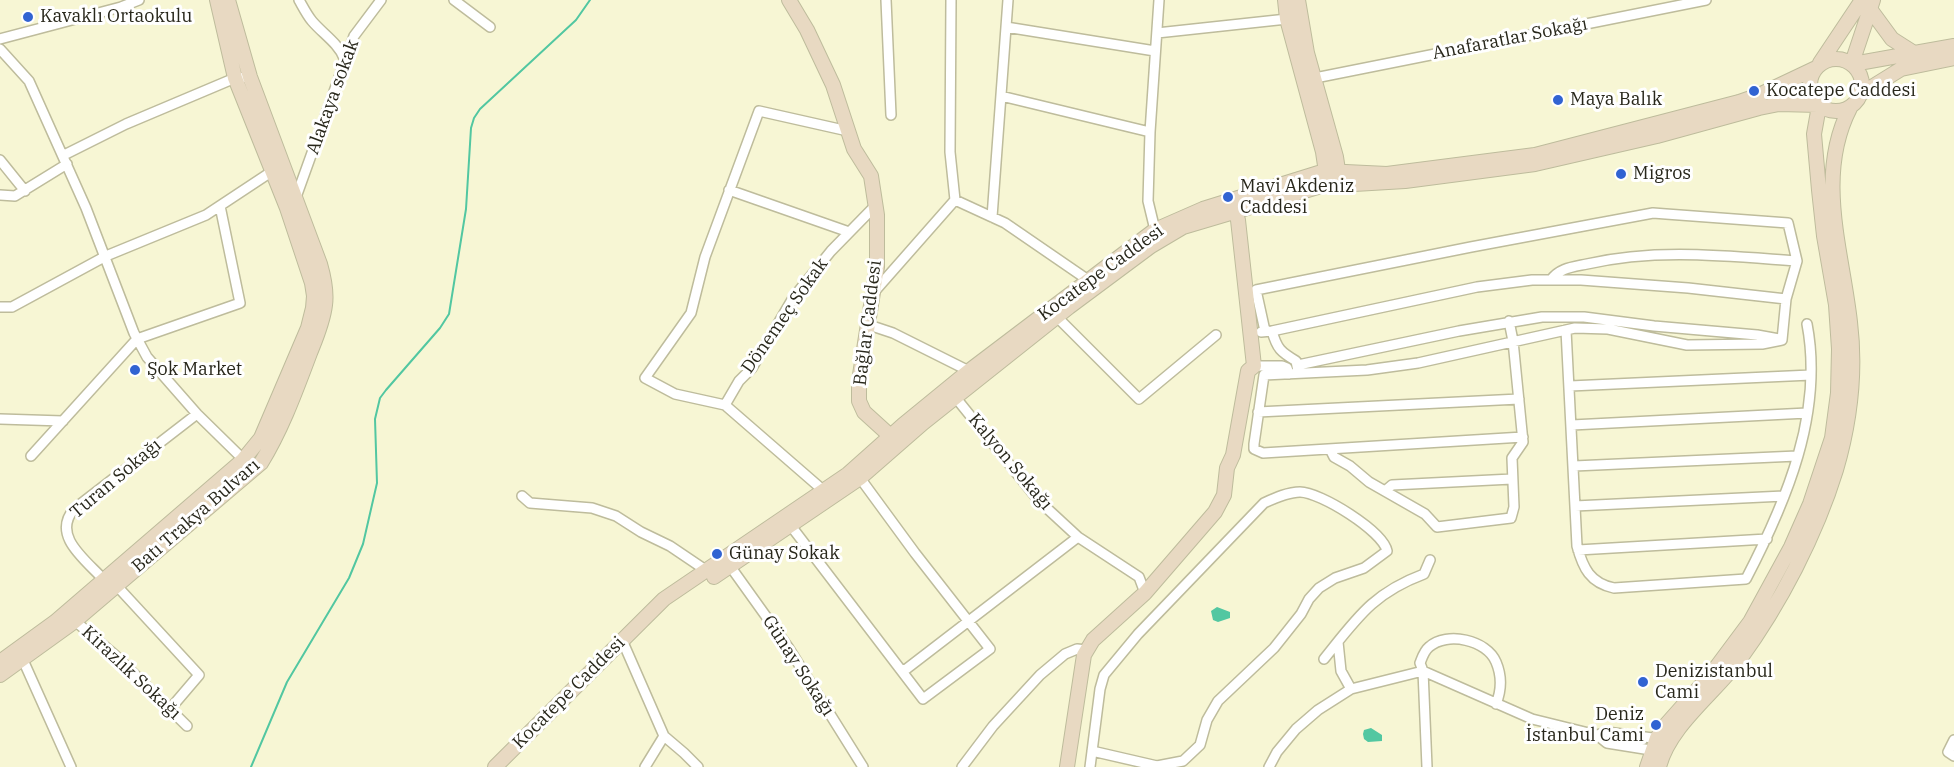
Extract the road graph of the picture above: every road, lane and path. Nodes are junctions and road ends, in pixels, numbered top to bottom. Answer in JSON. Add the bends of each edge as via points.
{"nodes":[{"id":1,"x":139,"y":0,"type":"edge"},
{"id":2,"x":217,"y":0,"type":"edge"},
{"id":3,"x":228,"y":0,"type":"edge"},
{"id":4,"x":299,"y":0,"type":"edge"},
{"id":5,"x":381,"y":0,"type":"edge"},
{"id":6,"x":454,"y":0,"type":"edge"},
{"id":7,"x":789,"y":0,"type":"edge"},
{"id":8,"x":886,"y":0,"type":"edge"},
{"id":9,"x":951,"y":0,"type":"edge"},
{"id":10,"x":1008,"y":0,"type":"edge"},
{"id":11,"x":1159,"y":0,"type":"edge"},
{"id":12,"x":1284,"y":0,"type":"edge"},
{"id":13,"x":1298,"y":0,"type":"edge"},
{"id":14,"x":1706,"y":0,"type":"edge"},
{"id":15,"x":1869,"y":3,"type":"edge"},
{"id":16,"x":1287,"y":19,"type":"junction"},
{"id":17,"x":490,"y":27,"type":"dead end"},
{"id":18,"x":1006,"y":27,"type":"junction"},
{"id":19,"x":1157,"y":33,"type":"junction"},
{"id":20,"x":0,"y":39,"type":"edge"},
{"id":21,"x":1954,"y":46,"type":"edge"},
{"id":22,"x":0,"y":49,"type":"edge"},
{"id":23,"x":1155,"y":51,"type":"junction"},
{"id":24,"x":1914,"y":53,"type":"junction"},
{"id":25,"x":344,"y":58,"type":"junction"},
{"id":26,"x":1954,"y":58,"type":"edge"},
{"id":27,"x":1853,"y":64,"type":"junction"},
{"id":28,"x":1818,"y":65,"type":"junction"},
{"id":29,"x":250,"y":77,"type":"junction"},
{"id":30,"x":235,"y":78,"type":"junction"},
{"id":31,"x":1315,"y":78,"type":"junction"},
{"id":32,"x":1859,"y":94,"type":"junction"},
{"id":33,"x":1001,"y":96,"type":"junction"},
{"id":34,"x":1797,"y":105,"type":"junction"},
{"id":35,"x":1819,"y":105,"type":"junction"},
{"id":36,"x":1850,"y":108,"type":"junction"},
{"id":37,"x":891,"y":115,"type":"dead end"},
{"id":38,"x":848,"y":131,"type":"junction"},
{"id":39,"x":1150,"y":132,"type":"junction"},
{"id":40,"x":1814,"y":134,"type":"junction"},
{"id":41,"x":0,"y":160,"type":"edge"},
{"id":42,"x":65,"y":160,"type":"junction"},
{"id":43,"x":271,"y":172,"type":"junction"},
{"id":44,"x":1330,"y":175,"type":"junction"},
{"id":45,"x":729,"y":190,"type":"junction"},
{"id":46,"x":25,"y":191,"type":"junction"},
{"id":47,"x":0,"y":195,"type":"edge"},
{"id":48,"x":295,"y":200,"type":"junction"},
{"id":49,"x":955,"y":200,"type":"junction"},
{"id":50,"x":220,"y":206,"type":"junction"},
{"id":51,"x":875,"y":206,"type":"junction"},
{"id":52,"x":1233,"y":206,"type":"junction"},
{"id":53,"x":992,"y":217,"type":"junction"},
{"id":54,"x":1155,"y":230,"type":"junction"},
{"id":55,"x":849,"y":232,"type":"junction"},
{"id":56,"x":106,"y":256,"type":"junction"},
{"id":57,"x":1797,"y":261,"type":"junction"},
{"id":58,"x":1088,"y":280,"type":"junction"},
{"id":59,"x":1551,"y":280,"type":"junction"},
{"id":60,"x":874,"y":292,"type":"junction"},
{"id":61,"x":1786,"y":299,"type":"junction"},
{"id":62,"x":0,"y":307,"type":"edge"},
{"id":63,"x":1057,"y":317,"type":"junction"},
{"id":64,"x":1509,"y":321,"type":"junction"},
{"id":65,"x":1807,"y":324,"type":"dead end"},
{"id":66,"x":869,"y":325,"type":"junction"},
{"id":67,"x":1566,"y":330,"type":"junction"},
{"id":68,"x":1263,"y":332,"type":"junction"},
{"id":69,"x":1216,"y":335,"type":"dead end"},
{"id":70,"x":137,"y":339,"type":"junction"},
{"id":71,"x":1782,"y":340,"type":"junction"},
{"id":72,"x":1513,"y":341,"type":"junction"},
{"id":73,"x":1254,"y":366,"type":"junction"},
{"id":74,"x":969,"y":371,"type":"junction"},
{"id":75,"x":1295,"y":371,"type":"junction"},
{"id":76,"x":1811,"y":375,"type":"junction"},
{"id":77,"x":1570,"y":386,"type":"junction"},
{"id":78,"x":956,"y":398,"type":"junction"},
{"id":79,"x":1519,"y":399,"type":"junction"},
{"id":80,"x":725,"y":405,"type":"junction"},
{"id":81,"x":1258,"y":412,"type":"junction"},
{"id":82,"x":1806,"y":413,"type":"junction"},
{"id":83,"x":197,"y":414,"type":"junction"},
{"id":84,"x":0,"y":419,"type":"edge"},
{"id":85,"x":63,"y":421,"type":"junction"},
{"id":86,"x":1572,"y":425,"type":"junction"},
{"id":87,"x":1523,"y":437,"type":"junction"},
{"id":88,"x":895,"y":440,"type":"junction"},
{"id":89,"x":1330,"y":449,"type":"junction"},
{"id":90,"x":31,"y":456,"type":"dead end"},
{"id":91,"x":1797,"y":456,"type":"junction"},
{"id":92,"x":248,"y":464,"type":"junction"},
{"id":93,"x":1574,"y":466,"type":"junction"},
{"id":94,"x":860,"y":478,"type":"junction"},
{"id":95,"x":1512,"y":479,"type":"junction"},
{"id":96,"x":824,"y":491,"type":"junction"},
{"id":97,"x":1385,"y":491,"type":"junction"},
{"id":98,"x":522,"y":496,"type":"dead end"},
{"id":99,"x":1784,"y":496,"type":"junction"},
{"id":100,"x":1575,"y":506,"type":"junction"},
{"id":101,"x":791,"y":526,"type":"junction"},
{"id":102,"x":1078,"y":537,"type":"junction"},
{"id":103,"x":1767,"y":539,"type":"junction"},
{"id":104,"x":1578,"y":550,"type":"junction"},
{"id":105,"x":1430,"y":560,"type":"dead end"},
{"id":106,"x":730,"y":566,"type":"junction"},
{"id":107,"x":707,"y":571,"type":"junction"},
{"id":108,"x":110,"y":583,"type":"junction"},
{"id":109,"x":1145,"y":593,"type":"junction"},
{"id":110,"x":75,"y":621,"type":"junction"},
{"id":111,"x":643,"y":621,"type":"junction"},
{"id":112,"x":968,"y":621,"type":"junction"},
{"id":113,"x":622,"y":639,"type":"junction"},
{"id":114,"x":1338,"y":642,"type":"junction"},
{"id":115,"x":1087,"y":650,"type":"junction"},
{"id":116,"x":1324,"y":659,"type":"dead end"},
{"id":117,"x":23,"y":660,"type":"junction"},
{"id":118,"x":0,"y":662,"type":"edge"},
{"id":119,"x":900,"y":669,"type":"junction"},
{"id":120,"x":1424,"y":671,"type":"junction"},
{"id":121,"x":0,"y":675,"type":"edge"},
{"id":122,"x":1351,"y":689,"type":"junction"},
{"id":123,"x":1496,"y":704,"type":"junction"},
{"id":124,"x":170,"y":709,"type":"junction"},
{"id":125,"x":187,"y":726,"type":"dead end"},
{"id":126,"x":664,"y":736,"type":"junction"},
{"id":127,"x":1954,"y":740,"type":"edge"},
{"id":128,"x":1661,"y":746,"type":"junction"},
{"id":129,"x":1092,"y":751,"type":"junction"},
{"id":130,"x":1954,"y":756,"type":"edge"},
{"id":131,"x":71,"y":767,"type":"edge"},
{"id":132,"x":495,"y":767,"type":"edge"},
{"id":133,"x":645,"y":767,"type":"edge"},
{"id":134,"x":698,"y":767,"type":"edge"},
{"id":135,"x":863,"y":767,"type":"edge"},
{"id":136,"x":962,"y":767,"type":"edge"},
{"id":137,"x":1067,"y":767,"type":"edge"},
{"id":138,"x":1090,"y":767,"type":"edge"},
{"id":139,"x":1269,"y":767,"type":"edge"},
{"id":140,"x":1427,"y":767,"type":"edge"},
{"id":141,"x":1647,"y":767,"type":"edge"},
{"id":142,"x":1659,"y":767,"type":"edge"}],
"edges":[{"from":1,"to":20,"type":"street"},
{"from":2,"to":30,"type":"main road","name":"Batı Trakya Bulvarı"},
{"from":3,"to":29,"type":"main road","name":"Batı Trakya Bulvarı"},
{"from":4,"to":25,"type":"street"},
{"from":5,"to":25,"type":"street","name":"Alakaya sokak","via":[[354,36]]},
{"from":6,"to":17,"type":"street"},
{"from":7,"to":38,"type":"main road","name":"Bağlar Caddesi","via":[[833,85]]},
{"from":8,"to":37,"type":"street"},
{"from":9,"to":49,"type":"street","via":[[950,152]]},
{"from":10,"to":18,"type":"street"},
{"from":11,"to":19,"type":"street"},
{"from":12,"to":16,"type":"main road"},
{"from":13,"to":31,"type":"main road"},
{"from":14,"to":31,"type":"street","name":"Anafaratlar Sokağı"},
{"from":15,"to":24,"type":"main road","via":[[1892,39]]},
{"from":15,"to":27,"type":"main road"},
{"from":15,"to":28,"type":"main road"},
{"from":16,"to":19,"type":"street"},
{"from":16,"to":44,"type":"main road"},
{"from":18,"to":23,"type":"street"},
{"from":18,"to":33,"type":"street"},
{"from":19,"to":23,"type":"street"},
{"from":21,"to":24,"type":"main road"},
{"from":22,"to":42,"type":"street","via":[[29,81]]},
{"from":23,"to":39,"type":"street"},
{"from":24,"to":27,"type":"main road"},
{"from":25,"to":48,"type":"street","name":"Alakaya sokak"},
{"from":26,"to":32,"type":"main road","via":[[1901,69]]},
{"from":27,"to":28,"type":"main road","via":[[1833,58]]},
{"from":27,"to":32,"type":"main road","via":[[1862,81]]},
{"from":28,"to":35,"type":"main road","via":[[1811,90]]},
{"from":28,"to":44,"type":"main road","name":"Kocatepe Caddesi","via":[[1739,102],[1535,154],[1387,174]]},
{"from":29,"to":30,"type":"street"},
{"from":29,"to":48,"type":"main road","name":"Batı Trakya Bulvarı"},
{"from":30,"to":42,"type":"street","via":[[126,124]]},
{"from":30,"to":43,"type":"main road","name":"Batı Trakya Bulvarı"},
{"from":31,"to":44,"type":"main road","via":[[1333,143]]},
{"from":32,"to":36,"type":"main road"},
{"from":33,"to":39,"type":"street"},
{"from":33,"to":53,"type":"street"},
{"from":34,"to":35,"type":"main road","name":"Kocatepe Caddesi"},
{"from":34,"to":40,"type":"main road","via":[[1811,122]]},
{"from":34,"to":44,"type":"main road","name":"Kocatepe Caddesi","via":[[1759,108],[1535,164],[1405,181]]},
{"from":35,"to":36,"type":"main road","via":[[1831,112]]},
{"from":35,"to":40,"type":"main road"},
{"from":36,"to":128,"type":"main road","via":[[1838,138],[1833,184],[1852,364],[1846,429],[1836,471],[1799,558],[1768,616],[1727,676]]},
{"from":38,"to":45,"type":"street","via":[[759,111]]},
{"from":38,"to":51,"type":"main road","name":"Bağlar Caddesi","via":[[871,176]]},
{"from":39,"to":54,"type":"street","via":[[1148,201]]},
{"from":40,"to":128,"type":"main road","via":[[1839,349],[1832,438],[1791,547],[1755,612],[1726,655],[1676,712]]},
{"from":41,"to":46,"type":"street"},
{"from":42,"to":46,"type":"street"},
{"from":42,"to":56,"type":"street"},
{"from":43,"to":50,"type":"street"},
{"from":43,"to":92,"type":"main road","name":"Batı Trakya Bulvarı","via":[[312,283],[313,308],[308,328]]},
{"from":44,"to":52,"type":"main road","name":"Kocatepe Caddesi"},
{"from":45,"to":55,"type":"street"},
{"from":45,"to":80,"type":"street","via":[[705,257],[691,313],[645,378],[675,394]]},
{"from":46,"to":47,"type":"street","via":[[15,196]]},
{"from":48,"to":92,"type":"main road","name":"Batı Trakya Bulvarı","via":[[320,264],[326,304],[304,371],[272,445],[261,462]]},
{"from":49,"to":53,"type":"street"},
{"from":49,"to":60,"type":"street"},
{"from":50,"to":56,"type":"street"},
{"from":50,"to":70,"type":"street","via":[[240,303]]},
{"from":51,"to":55,"type":"street","name":"Dönemeç Sokak"},
{"from":51,"to":60,"type":"main road","name":"Bağlar Caddesi","via":[[878,267]]},
{"from":52,"to":54,"type":"main road","name":"Kocatepe Caddesi","via":[[1188,214]]},
{"from":52,"to":63,"type":"main road","name":"Kocatepe Caddesi","via":[[1165,237]]},
{"from":52,"to":68,"type":"main road"},
{"from":53,"to":58,"type":"street"},
{"from":54,"to":58,"type":"main road","name":"Kocatepe Caddesi"},
{"from":55,"to":80,"type":"street","name":"Dönemeç Sokak","via":[[793,298]]},
{"from":56,"to":62,"type":"street","via":[[12,307]]},
{"from":56,"to":70,"type":"street"},
{"from":57,"to":59,"type":"street","via":[[1674,253],[1628,256],[1564,269]]},
{"from":57,"to":61,"type":"street"},
{"from":57,"to":68,"type":"street","via":[[1788,223],[1653,213],[1256,290]]},
{"from":58,"to":74,"type":"main road","name":"Kocatepe Caddesi"},
{"from":59,"to":61,"type":"street","via":[[1688,288]]},
{"from":59,"to":68,"type":"street","via":[[1477,287]]},
{"from":60,"to":66,"type":"main road","name":"Bağlar Caddesi"},
{"from":61,"to":71,"type":"street"},
{"from":63,"to":69,"type":"street","via":[[1139,399]]},
{"from":63,"to":78,"type":"main road","name":"Kocatepe Caddesi"},
{"from":64,"to":71,"type":"street","via":[[1584,317],[1757,334]]},
{"from":64,"to":72,"type":"street"},
{"from":64,"to":75,"type":"street"},
{"from":65,"to":76,"type":"street"},
{"from":66,"to":74,"type":"street"},
{"from":66,"to":88,"type":"main road","name":"Bağlar Caddesi","via":[[859,381],[860,401],[864,412]]},
{"from":67,"to":71,"type":"street","via":[[1608,330],[1687,345]]},
{"from":67,"to":72,"type":"street"},
{"from":67,"to":77,"type":"street"},
{"from":68,"to":73,"type":"main road"},
{"from":68,"to":75,"type":"street","via":[[1283,354],[1296,361]]},
{"from":70,"to":83,"type":"street","via":[[147,357]]},
{"from":70,"to":85,"type":"street"},
{"from":72,"to":75,"type":"street","via":[[1418,363],[1367,370]]},
{"from":72,"to":79,"type":"street"},
{"from":73,"to":75,"type":"street","via":[[1282,366]]},
{"from":73,"to":109,"type":"main road","via":[[1248,371],[1243,390],[1224,495],[1215,512]]},
{"from":74,"to":88,"type":"main road","name":"Kocatepe Caddesi"},
{"from":75,"to":81,"type":"street","via":[[1264,375]]},
{"from":76,"to":77,"type":"street"},
{"from":76,"to":82,"type":"street"},
{"from":77,"to":86,"type":"street"},
{"from":78,"to":88,"type":"main road","name":"Kocatepe Caddesi"},
{"from":78,"to":102,"type":"street","name":"Kalyon Sokağı","via":[[1040,501]]},
{"from":79,"to":81,"type":"street"},
{"from":79,"to":87,"type":"street"},
{"from":80,"to":96,"type":"street"},
{"from":81,"to":89,"type":"street","via":[[1254,444],[1258,452]]},
{"from":82,"to":86,"type":"street"},
{"from":82,"to":91,"type":"street"},
{"from":83,"to":92,"type":"street"},
{"from":83,"to":108,"type":"street","name":"Turan Sokağı","via":[[69,515],[65,533],[71,544]]},
{"from":84,"to":85,"type":"street"},
{"from":85,"to":90,"type":"street"},
{"from":86,"to":93,"type":"street"},
{"from":87,"to":89,"type":"street"},
{"from":87,"to":95,"type":"street","via":[[1522,446],[1512,459]]},
{"from":88,"to":94,"type":"main road","name":"Kocatepe Caddesi"},
{"from":88,"to":96,"type":"main road","name":"Kocatepe Caddesi"},
{"from":89,"to":97,"type":"street","via":[[1334,457]]},
{"from":91,"to":93,"type":"street"},
{"from":91,"to":99,"type":"street"},
{"from":92,"to":108,"type":"main road","name":"Batı Trakya Bulvarı"},
{"from":93,"to":100,"type":"street"},
{"from":94,"to":101,"type":"main road","name":"Kocatepe Caddesi"},
{"from":94,"to":112,"type":"street"},
{"from":95,"to":97,"type":"street","via":[[1392,485]]},
{"from":95,"to":97,"type":"street","via":[[1511,518],[1437,527],[1425,514]]},
{"from":96,"to":107,"type":"main road","name":"Kocatepe Caddesi"},
{"from":98,"to":107,"type":"street","via":[[530,503],[592,508],[616,516]]},
{"from":99,"to":100,"type":"street"},
{"from":99,"to":103,"type":"street"},
{"from":100,"to":104,"type":"street"},
{"from":101,"to":106,"type":"main road","name":"Kocatepe Caddesi"},
{"from":101,"to":119,"type":"street"},
{"from":102,"to":109,"type":"street","name":"Kalyon Sokağı","via":[[1139,577]]},
{"from":102,"to":112,"type":"street"},
{"from":103,"to":104,"type":"street"},
{"from":103,"to":104,"type":"street","via":[[1746,579],[1614,588],[1595,581]]},
{"from":105,"to":114,"type":"street","via":[[1424,574],[1393,587],[1376,600]]},
{"from":106,"to":111,"type":"main road","name":"Kocatepe Caddesi"},
{"from":106,"to":135,"type":"street","name":"Günay Sokağı","via":[[788,647]]},
{"from":107,"to":111,"type":"main road","name":"Kocatepe Caddesi","via":[[664,599]]},
{"from":108,"to":110,"type":"main road","name":"Batı Trakya Bulvarı"},
{"from":108,"to":118,"type":"main road","name":"Batı Trakya Bulvarı"},
{"from":108,"to":124,"type":"street","via":[[199,675]]},
{"from":109,"to":115,"type":"main road"},
{"from":110,"to":117,"type":"main road","name":"Batı Trakya Bulvarı"},
{"from":110,"to":124,"type":"street","name":"Kirazlık Sokağı"},
{"from":111,"to":113,"type":"main road","name":"Kocatepe Caddesi"},
{"from":112,"to":119,"type":"street","via":[[904,670]]},
{"from":112,"to":119,"type":"street","via":[[990,649],[923,699]]},
{"from":113,"to":126,"type":"street"},
{"from":113,"to":132,"type":"main road","name":"Kocatepe Caddesi"},
{"from":114,"to":116,"type":"street"},
{"from":114,"to":122,"type":"street","via":[[1341,671]]},
{"from":115,"to":136,"type":"street","via":[[1065,654],[1040,675]]},
{"from":115,"to":137,"type":"main road"},
{"from":117,"to":121,"type":"main road","name":"Batı Trakya Bulvarı"},
{"from":117,"to":131,"type":"street"},
{"from":120,"to":122,"type":"street"},
{"from":120,"to":123,"type":"street"},
{"from":120,"to":123,"type":"street","via":[[1420,663],[1430,646],[1444,639],[1471,642],[1495,660],[1501,690]]},
{"from":120,"to":140,"type":"street"},
{"from":122,"to":139,"type":"street","via":[[1296,729]]},
{"from":123,"to":128,"type":"street","via":[[1532,720],[1597,735],[1607,732]]},
{"from":124,"to":125,"type":"street","name":"Kirazlık Sokağı"},
{"from":126,"to":133,"type":"street"},
{"from":126,"to":134,"type":"street"},
{"from":127,"to":130,"type":"street","via":[[1948,753]]},
{"from":128,"to":141,"type":"main road"},
{"from":128,"to":142,"type":"main road"},
{"from":129,"to":129,"type":"street","via":[[1104,675],[1138,634],[1264,503],[1299,492],[1316,496],[1367,527],[1386,544],[1387,550],[1364,568],[1335,578],[1308,599],[1274,648],[1218,700],[1200,745],[1183,761],[1157,766]]},
{"from":129,"to":138,"type":"street"}]}
